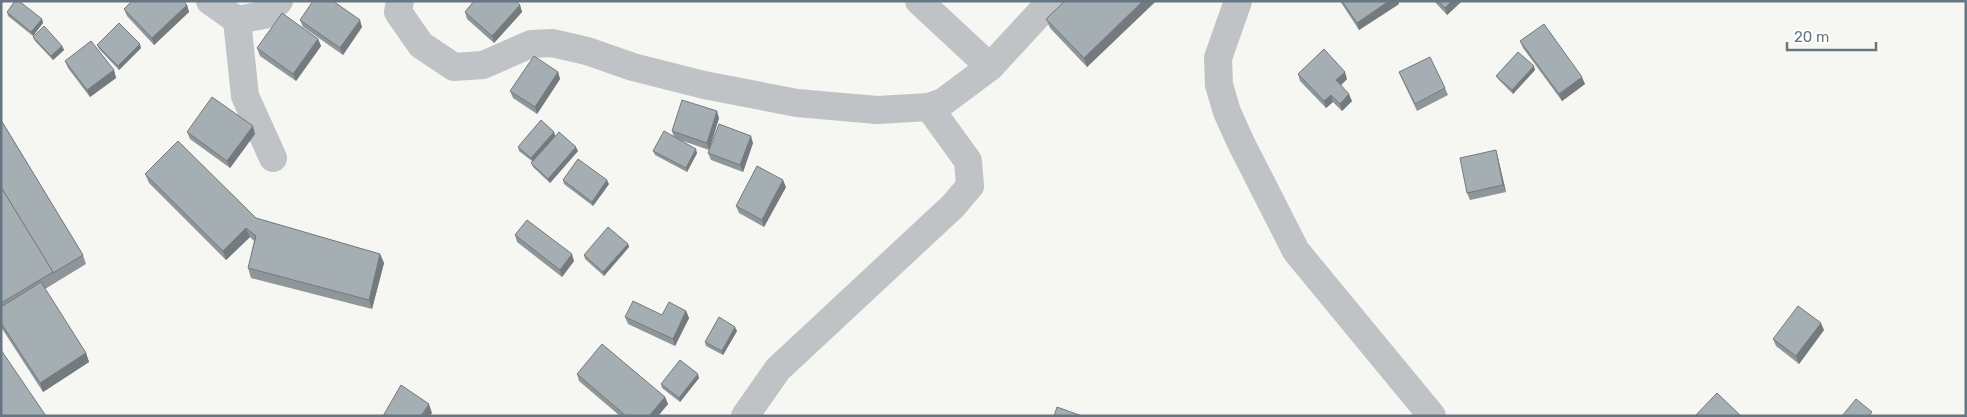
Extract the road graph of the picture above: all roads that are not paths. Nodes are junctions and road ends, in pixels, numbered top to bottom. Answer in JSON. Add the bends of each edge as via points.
{"nodes":[{"id":1,"x":210,"y":1,"type":"edge"},
{"id":2,"x":279,"y":1,"type":"edge"},
{"id":3,"x":400,"y":1,"type":"edge"},
{"id":4,"x":919,"y":1,"type":"edge"},
{"id":5,"x":1051,"y":1,"type":"edge"},
{"id":6,"x":1238,"y":1,"type":"edge"},
{"id":7,"x":236,"y":20,"type":"junction"},
{"id":8,"x":990,"y":67,"type":"junction"},
{"id":9,"x":929,"y":107,"type":"junction"},
{"id":10,"x":273,"y":158,"type":"dead end"},
{"id":11,"x":746,"y":416,"type":"edge"},
{"id":12,"x":1432,"y":416,"type":"edge"}],
"edges":[{"from":1,"to":7,"type":"street"},
{"from":2,"to":7,"type":"street","via":[[264,15]]},
{"from":3,"to":9,"type":"street","via":[[398,12],[421,45],[454,67],[483,65],[531,44],[552,43],[695,82],[797,102],[877,110]]},
{"from":4,"to":8,"type":"street"},
{"from":5,"to":8,"type":"street"},
{"from":6,"to":12,"type":"street","via":[[1218,58],[1219,85],[1241,143],[1296,251]]},
{"from":7,"to":10,"type":"street","via":[[245,96]]},
{"from":8,"to":9,"type":"street","via":[[943,102]]},
{"from":9,"to":11,"type":"street","via":[[968,161],[970,186],[953,206],[778,369]]}]}
